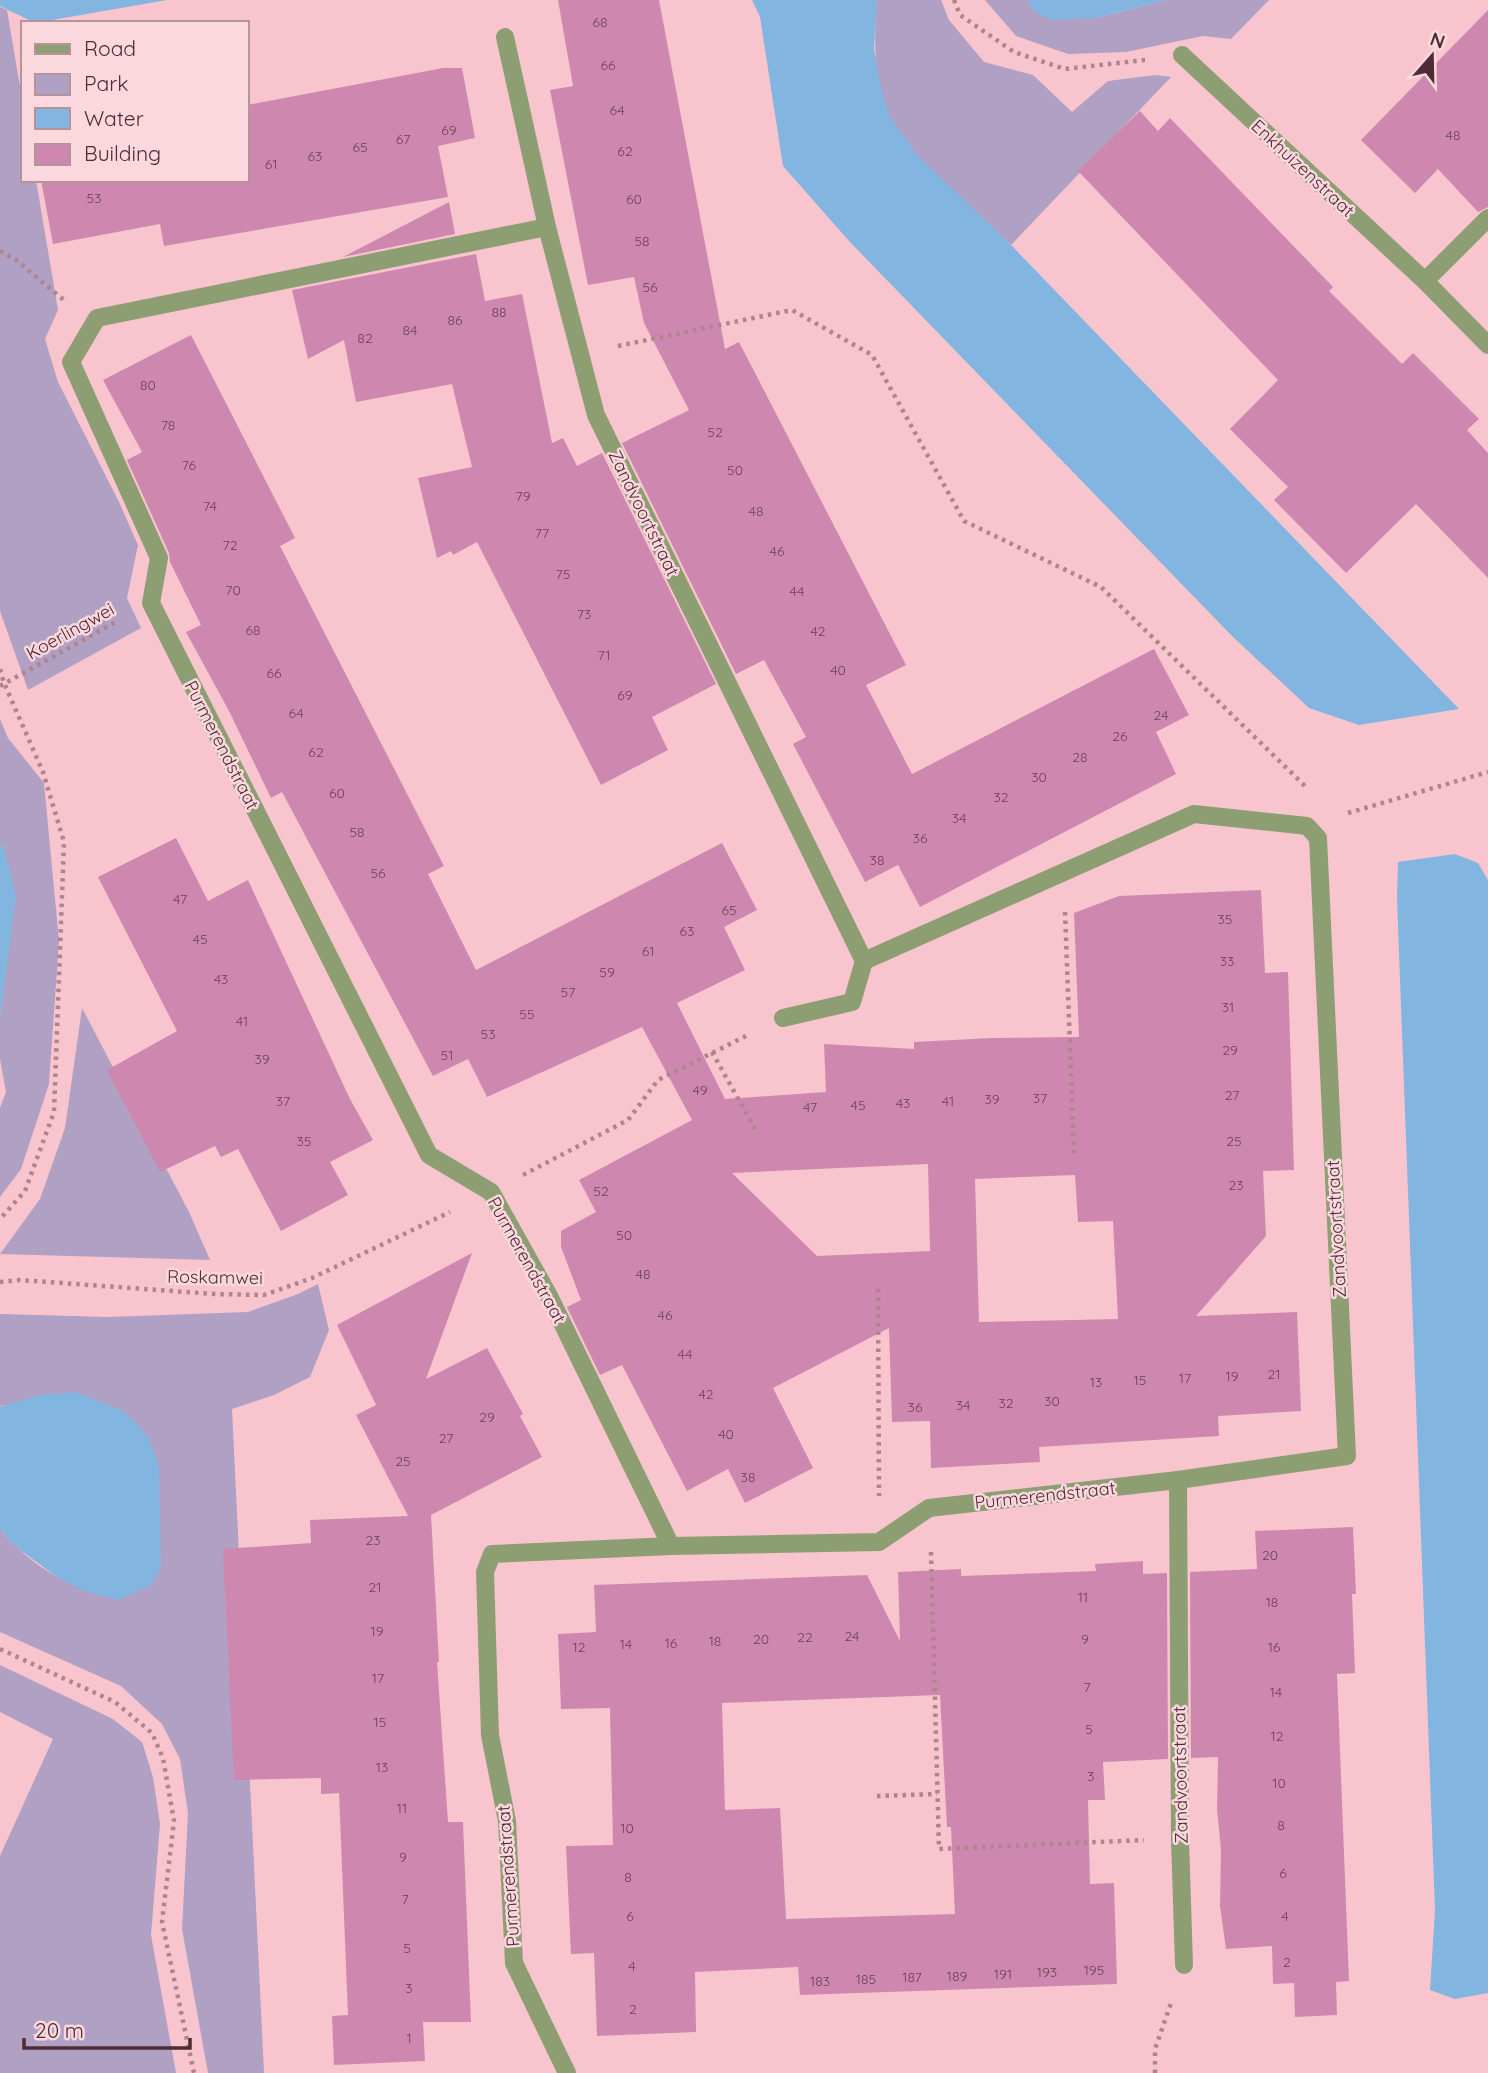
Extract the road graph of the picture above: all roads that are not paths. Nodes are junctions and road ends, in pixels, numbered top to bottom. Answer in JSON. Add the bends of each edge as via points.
{"nodes":[{"id":1,"x":505,"y":37,"type":"dead end"},
{"id":2,"x":1182,"y":55,"type":"road end"},
{"id":3,"x":1488,"y":218,"type":"edge"},
{"id":4,"x":547,"y":228,"type":"junction"},
{"id":5,"x":1425,"y":281,"type":"junction"},
{"id":6,"x":1488,"y":345,"type":"edge"},
{"id":7,"x":864,"y":961,"type":"junction"},
{"id":8,"x":783,"y":1018,"type":"road end"},
{"id":9,"x":1178,"y":1480,"type":"junction"},
{"id":10,"x":671,"y":1546,"type":"junction"},
{"id":11,"x":1184,"y":1965,"type":"road end"},
{"id":12,"x":567,"y":2073,"type":"edge"}],
"edges":[{"from":1,"to":4,"type":"street","name":"Zandvoortstraat"},
{"from":2,"to":5,"type":"street","name":"Enkhuizenstraat"},
{"from":3,"to":5,"type":"street"},
{"from":4,"to":7,"type":"street","name":"Zandvoortstraat","via":[[596,415]]},
{"from":4,"to":10,"type":"street","name":"Purmerendstraat","via":[[97,318],[71,362],[159,558],[151,603],[429,1155],[491,1192],[549,1296]]},
{"from":5,"to":6,"type":"street","name":"Enkhuizenstraat"},
{"from":7,"to":8,"type":"street","via":[[852,1002]]},
{"from":7,"to":9,"type":"street","name":"Zandvoortstraat","via":[[1194,814],[1307,826],[1318,838],[1347,1456]]},
{"from":9,"to":10,"type":"street","name":"Purmerendstraat","via":[[929,1508],[879,1542]]},
{"from":9,"to":11,"type":"street","name":"Zandvoortstraat"},
{"from":10,"to":12,"type":"street","name":"Purmerendstraat","via":[[492,1554],[485,1572],[490,1735],[507,1821],[514,1963]]}]}
